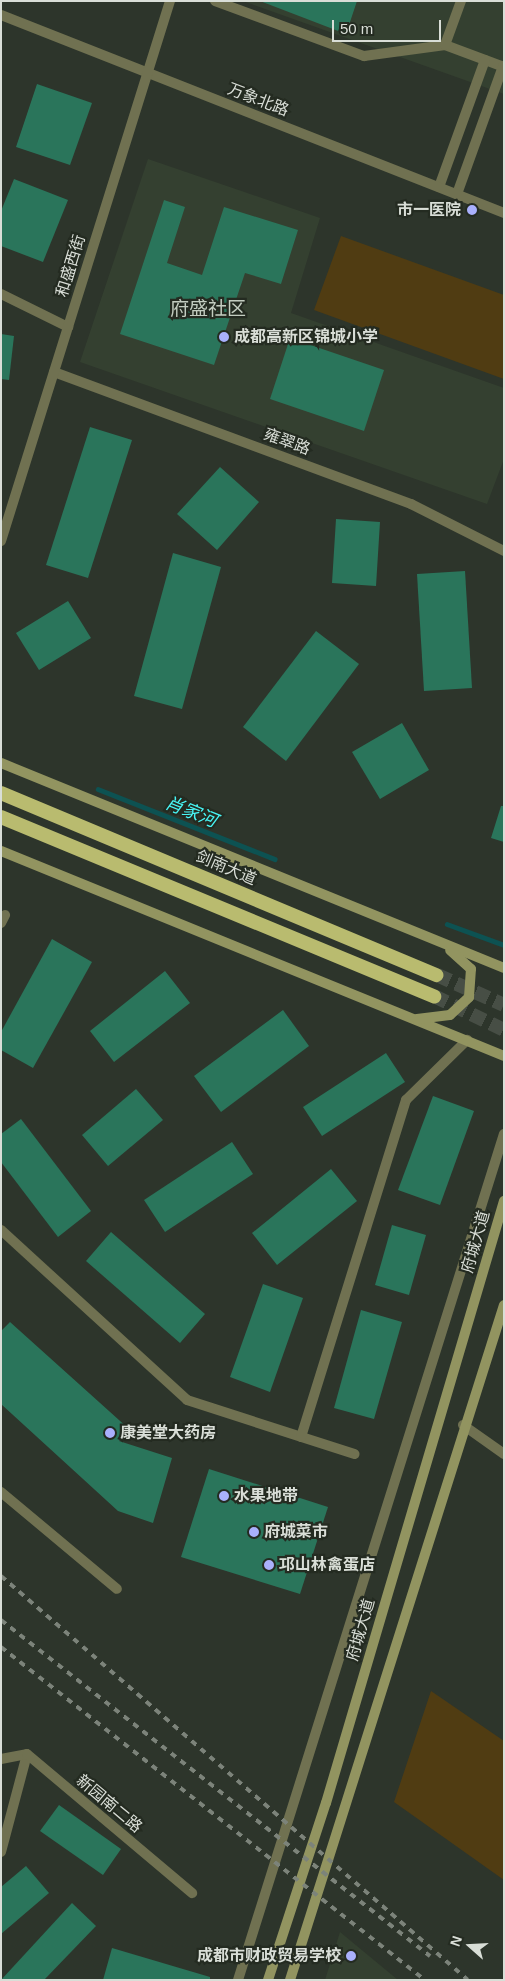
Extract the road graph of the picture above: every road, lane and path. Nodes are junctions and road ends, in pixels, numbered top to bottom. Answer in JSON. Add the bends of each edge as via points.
{"nodes":[{"id":1,"x":170,"y":1,"type":"edge"},
{"id":2,"x":215,"y":1,"type":"edge"},
{"id":3,"x":461,"y":1,"type":"edge"},
{"id":4,"x":1,"y":15,"type":"edge"},
{"id":5,"x":445,"y":45,"type":"junction"},
{"id":6,"x":485,"y":60,"type":"junction"},
{"id":7,"x":503,"y":67,"type":"edge"},
{"id":8,"x":148,"y":73,"type":"junction"},
{"id":9,"x":439,"y":187,"type":"junction"},
{"id":10,"x":457,"y":194,"type":"junction"},
{"id":11,"x":504,"y":213,"type":"edge"},
{"id":12,"x":1,"y":294,"type":"edge"},
{"id":13,"x":68,"y":327,"type":"junction"},
{"id":14,"x":54,"y":372,"type":"junction"},
{"id":15,"x":1,"y":541,"type":"edge"},
{"id":16,"x":504,"y":551,"type":"edge"},
{"id":17,"x":1,"y":763,"type":"edge"},
{"id":18,"x":1,"y":793,"type":"edge"},
{"id":19,"x":1,"y":817,"type":"edge"},
{"id":20,"x":1,"y":852,"type":"edge"},
{"id":21,"x":442,"y":942,"type":"junction"},
{"id":22,"x":504,"y":968,"type":"edge"},
{"id":23,"x":437,"y":974,"type":"tunnel mouth"},
{"id":24,"x":434,"y":996,"type":"tunnel mouth"},
{"id":25,"x":416,"y":1019,"type":"junction"},
{"id":26,"x":467,"y":1040,"type":"junction"},
{"id":27,"x":504,"y":1056,"type":"edge"},
{"id":28,"x":504,"y":1134,"type":"edge"},
{"id":29,"x":504,"y":1202,"type":"edge"},
{"id":30,"x":1,"y":1230,"type":"edge"},
{"id":31,"x":504,"y":1305,"type":"edge"},
{"id":32,"x":463,"y":1425,"type":"junction"},
{"id":33,"x":300,"y":1437,"type":"junction"},
{"id":34,"x":354,"y":1454,"type":"dead end"},
{"id":35,"x":504,"y":1454,"type":"edge"},
{"id":36,"x":1,"y":1492,"type":"edge"},
{"id":37,"x":117,"y":1589,"type":"dead end"},
{"id":38,"x":27,"y":1754,"type":"junction"},
{"id":39,"x":1,"y":1759,"type":"edge"},
{"id":40,"x":1,"y":1852,"type":"edge"},
{"id":41,"x":192,"y":1893,"type":"dead end"},
{"id":42,"x":238,"y":1980,"type":"edge"},
{"id":43,"x":268,"y":1980,"type":"edge"},
{"id":44,"x":290,"y":1980,"type":"edge"}],
"edges":[{"from":1,"to":8,"type":"street","name":"和盛西街"},
{"from":2,"to":5,"type":"street","via":[[364,56]]},
{"from":3,"to":5,"type":"street"},
{"from":4,"to":8,"type":"street","name":"万象北路"},
{"from":5,"to":6,"type":"street"},
{"from":6,"to":7,"type":"street"},
{"from":6,"to":9,"type":"street"},
{"from":7,"to":10,"type":"street"},
{"from":8,"to":9,"type":"street","name":"万象北路"},
{"from":8,"to":13,"type":"street","name":"和盛西街"},
{"from":9,"to":10,"type":"street","name":"万象北路"},
{"from":10,"to":11,"type":"street","name":"万象北路"},
{"from":12,"to":13,"type":"street"},
{"from":13,"to":14,"type":"street","name":"和盛西街"},
{"from":14,"to":15,"type":"street","name":"和盛西街"},
{"from":14,"to":16,"type":"street","name":"雍翠路","via":[[411,504]]},
{"from":17,"to":21,"type":"main road"},
{"from":18,"to":23,"type":"highway","name":"剑南大道"},
{"from":19,"to":24,"type":"highway"},
{"from":20,"to":25,"type":"main road"},
{"from":21,"to":22,"type":"main road"},
{"from":21,"to":25,"type":"main road","via":[[471,969],[469,997],[450,1015]]},
{"from":25,"to":26,"type":"main road"},
{"from":26,"to":27,"type":"main road"},
{"from":26,"to":33,"type":"street","via":[[406,1100]]},
{"from":28,"to":42,"type":"street"},
{"from":29,"to":43,"type":"main road","name":"府城大道","via":[[326,1803]]},
{"from":30,"to":33,"type":"street","via":[[187,1400]]},
{"from":31,"to":32,"type":"main road"},
{"from":32,"to":35,"type":"street"},
{"from":32,"to":44,"type":"main road"},
{"from":33,"to":34,"type":"street"},
{"from":36,"to":37,"type":"street"},
{"from":38,"to":39,"type":"street"},
{"from":38,"to":40,"type":"street"},
{"from":38,"to":41,"type":"street","name":"新园南二路"}]}
